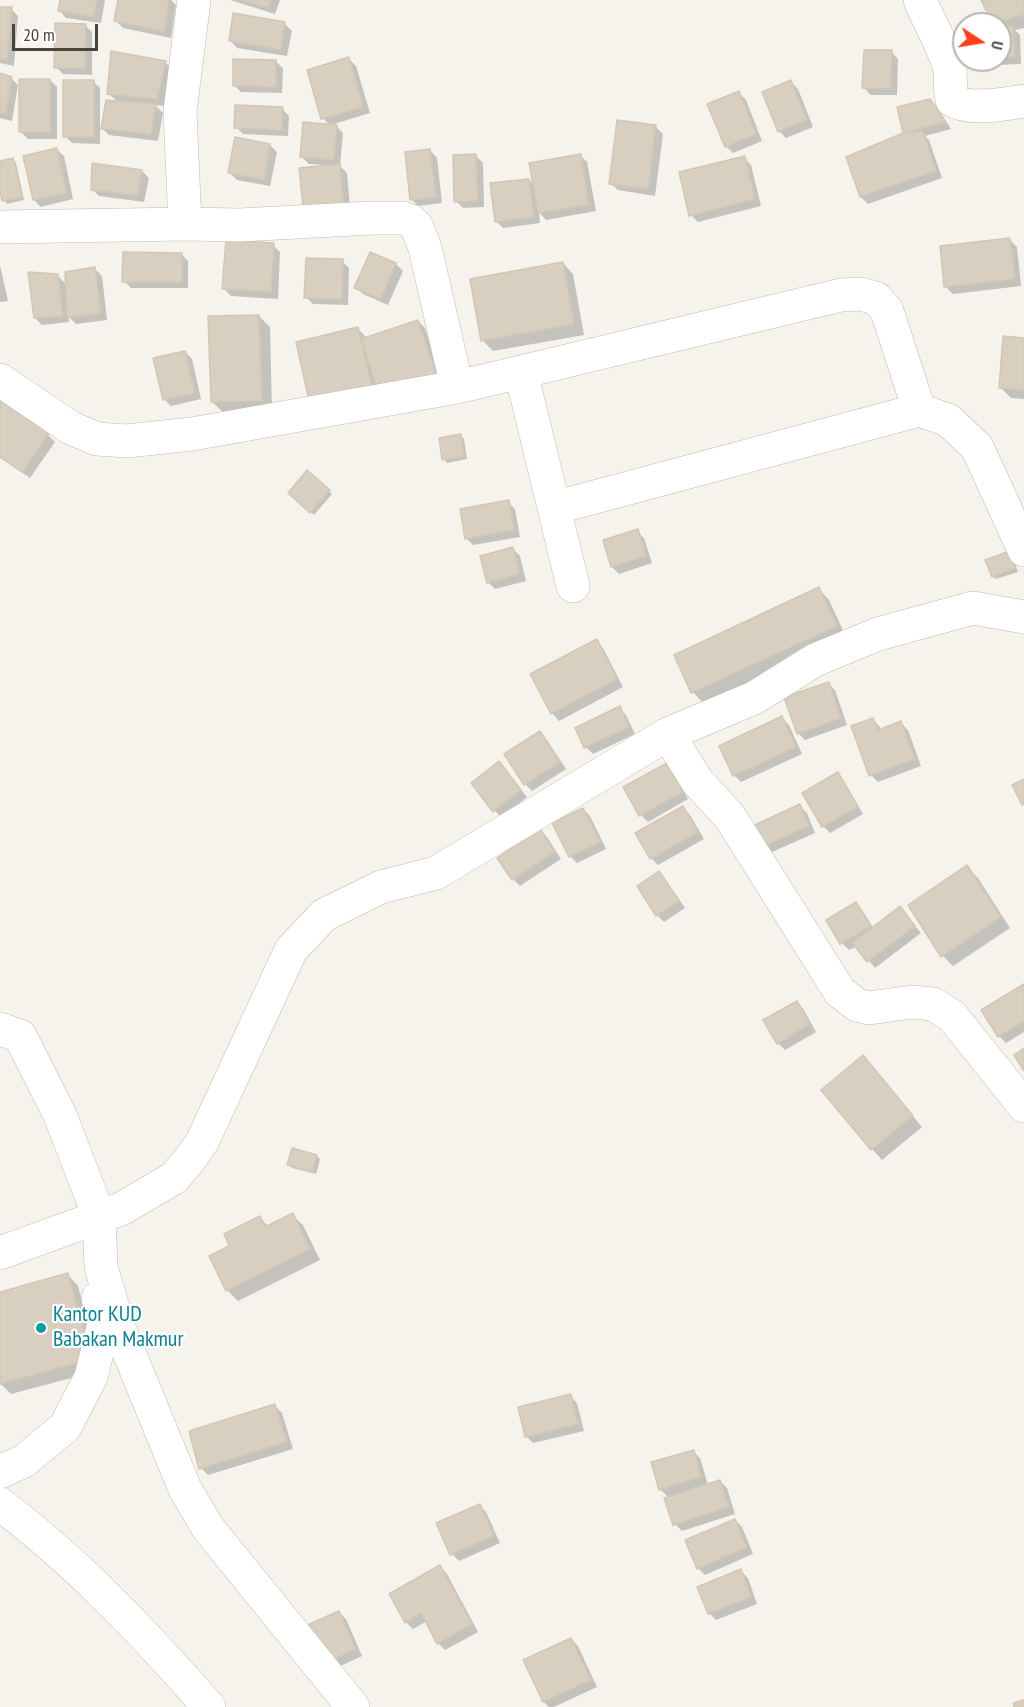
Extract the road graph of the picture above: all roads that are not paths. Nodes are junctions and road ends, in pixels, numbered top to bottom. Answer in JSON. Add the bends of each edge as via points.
{"nodes":[{"id":1,"x":194,"y":0,"type":"edge"},
{"id":2,"x":920,"y":0,"type":"edge"},
{"id":3,"x":1024,"y":101,"type":"edge"},
{"id":4,"x":185,"y":224,"type":"junction"},
{"id":5,"x":0,"y":227,"type":"edge"},
{"id":6,"x":521,"y":372,"type":"junction"},
{"id":7,"x":0,"y":380,"type":"edge"},
{"id":8,"x":457,"y":387,"type":"junction"},
{"id":9,"x":919,"y":410,"type":"junction"},
{"id":10,"x":555,"y":508,"type":"junction"},
{"id":11,"x":1024,"y":550,"type":"edge"},
{"id":12,"x":573,"y":586,"type":"dead end"},
{"id":13,"x":1024,"y":617,"type":"edge"},
{"id":14,"x":668,"y":734,"type":"junction"},
{"id":15,"x":0,"y":1029,"type":"edge"},
{"id":16,"x":1024,"y":1106,"type":"edge"},
{"id":17,"x":99,"y":1219,"type":"junction"},
{"id":18,"x":0,"y":1253,"type":"edge"},
{"id":19,"x":0,"y":1472,"type":"edge"},
{"id":20,"x":0,"y":1504,"type":"edge"},
{"id":21,"x":209,"y":1707,"type":"edge"},
{"id":22,"x":353,"y":1707,"type":"edge"}],
"edges":[{"from":1,"to":4,"type":"street","via":[[180,111]]},
{"from":2,"to":3,"type":"street","via":[[950,70],[952,100],[969,106]]},
{"from":4,"to":5,"type":"street"},
{"from":4,"to":8,"type":"street","via":[[372,218],[411,221],[425,248]]},
{"from":6,"to":8,"type":"street"},
{"from":6,"to":9,"type":"street","via":[[841,294],[860,294],[876,298],[887,311]]},
{"from":6,"to":10,"type":"street"},
{"from":7,"to":8,"type":"street","via":[[71,428],[97,439],[127,441],[192,434]]},
{"from":9,"to":10,"type":"street"},
{"from":9,"to":11,"type":"street","via":[[948,420],[977,447]]},
{"from":10,"to":12,"type":"street"},
{"from":13,"to":14,"type":"street","via":[[973,608],[878,634],[815,660],[754,698]]},
{"from":14,"to":16,"type":"street","via":[[697,781],[730,817],[840,992],[857,1005],[869,1008],[912,1002],[933,1004],[952,1016]]},
{"from":14,"to":17,"type":"street","via":[[436,873],[381,887],[324,915],[291,950],[202,1142],[190,1159],[174,1178]]},
{"from":15,"to":17,"type":"street","via":[[20,1035],[60,1115]]},
{"from":17,"to":18,"type":"street"},
{"from":17,"to":19,"type":"street","via":[[93,1258],[104,1324],[91,1377],[65,1427],[24,1461]]},
{"from":17,"to":22,"type":"street","via":[[101,1267],[119,1328],[185,1489],[208,1528]]},
{"from":20,"to":21,"type":"street","via":[[69,1561],[153,1644]]}]}
